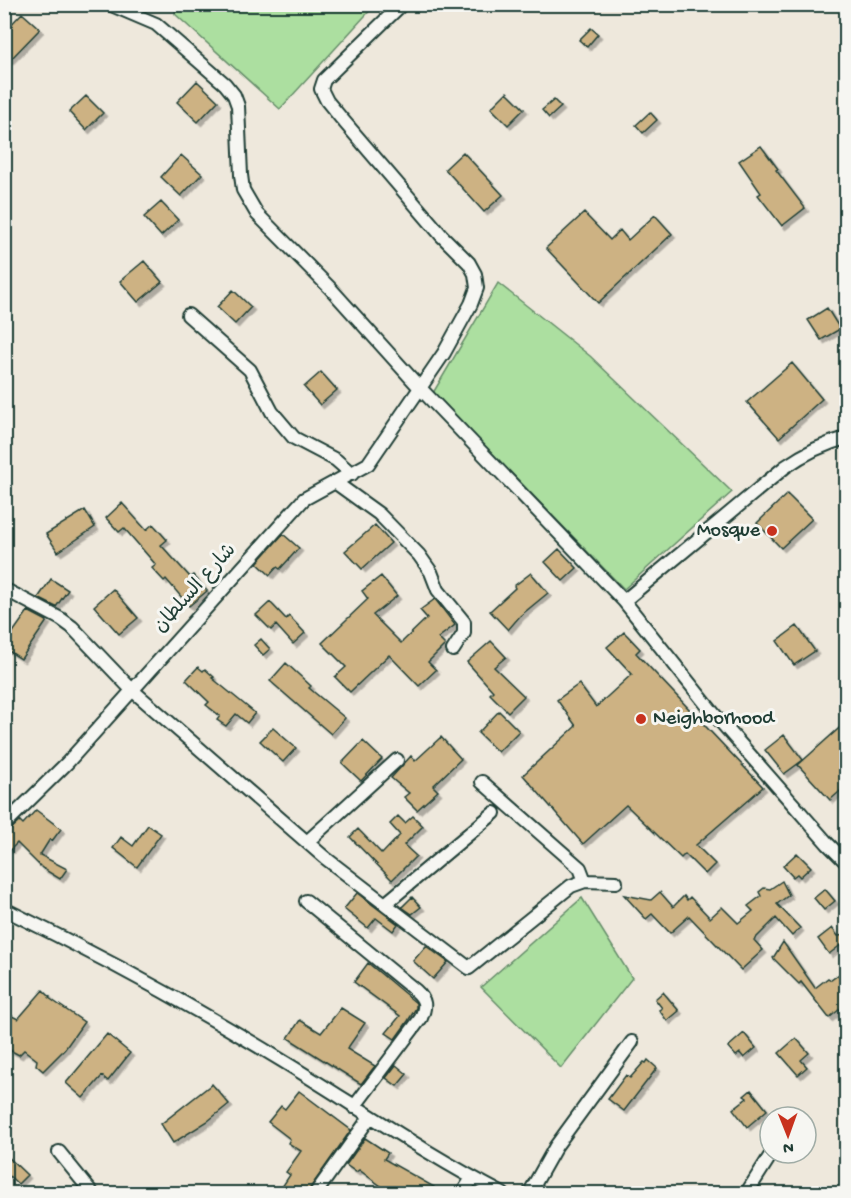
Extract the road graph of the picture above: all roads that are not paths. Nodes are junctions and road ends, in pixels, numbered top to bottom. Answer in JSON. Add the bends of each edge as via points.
{"nodes":[{"id":1,"x":109,"y":4,"type":"edge"},
{"id":2,"x":402,"y":4,"type":"edge"},
{"id":3,"x":188,"y":315,"type":"dead end"},
{"id":4,"x":420,"y":388,"type":"junction"},
{"id":5,"x":846,"y":438,"type":"edge"},
{"id":6,"x":352,"y":474,"type":"junction"},
{"id":7,"x":336,"y":483,"type":"junction"},
{"id":8,"x":4,"y":589,"type":"edge"},
{"id":9,"x":624,"y":601,"type":"junction"},
{"id":10,"x":453,"y":650,"type":"dead end"},
{"id":11,"x":131,"y":689,"type":"junction"},
{"id":12,"x":397,"y":760,"type":"dead end"},
{"id":13,"x":482,"y":782,"type":"dead end"},
{"id":14,"x":494,"y":813,"type":"dead end"},
{"id":15,"x":4,"y":825,"type":"edge"},
{"id":16,"x":307,"y":843,"type":"junction"},
{"id":17,"x":846,"y":862,"type":"edge"},
{"id":18,"x":585,"y":881,"type":"junction"},
{"id":19,"x":616,"y":882,"type":"dead end"},
{"id":20,"x":306,"y":901,"type":"dead end"},
{"id":21,"x":385,"y":904,"type":"junction"},
{"id":22,"x":4,"y":909,"type":"edge"},
{"id":23,"x":632,"y":1042,"type":"dead end"},
{"id":24,"x":354,"y":1107,"type":"junction"},
{"id":25,"x":370,"y":1117,"type":"junction"},
{"id":26,"x":59,"y":1152,"type":"dead end"},
{"id":27,"x":764,"y":1165,"type":"edge"},
{"id":28,"x":472,"y":1178,"type":"junction"},
{"id":29,"x":93,"y":1194,"type":"edge"},
{"id":30,"x":315,"y":1194,"type":"edge"},
{"id":31,"x":462,"y":1194,"type":"edge"},
{"id":32,"x":503,"y":1194,"type":"edge"},
{"id":33,"x":529,"y":1194,"type":"edge"},
{"id":34,"x":746,"y":1194,"type":"edge"}],
"edges":[{"from":1,"to":4,"type":"street","via":[[156,24],[234,95],[243,190],[257,214]]},
{"from":2,"to":4,"type":"street","name":"شارع السلطان","via":[[324,80],[321,89],[340,118],[469,262],[475,274],[477,288],[471,304]]},
{"from":3,"to":6,"type":"street","via":[[250,370],[268,406],[294,438],[336,460]]},
{"from":4,"to":6,"type":"street","name":"شارع السلطان","via":[[368,464]]},
{"from":4,"to":9,"type":"street"},
{"from":5,"to":9,"type":"street","via":[[803,454],[785,466]]},
{"from":6,"to":7,"type":"street","name":"شارع السلطان"},
{"from":7,"to":10,"type":"street","via":[[379,514],[431,572],[438,590],[465,626]]},
{"from":7,"to":11,"type":"street","name":"شارع السلطان","via":[[300,503]]},
{"from":8,"to":11,"type":"street","via":[[61,618]]},
{"from":9,"to":17,"type":"street","via":[[714,714]]},
{"from":11,"to":15,"type":"street","name":"شارع السلطان","via":[[67,763]]},
{"from":11,"to":16,"type":"street"},
{"from":12,"to":16,"type":"street"},
{"from":13,"to":18,"type":"street","via":[[580,868]]},
{"from":14,"to":21,"type":"street"},
{"from":16,"to":21,"type":"street"},
{"from":18,"to":19,"type":"street"},
{"from":18,"to":21,"type":"street","via":[[572,886],[469,968]]},
{"from":20,"to":24,"type":"street","via":[[422,996],[425,1004],[421,1018]]},
{"from":22,"to":24,"type":"street","via":[[179,1000]]},
{"from":23,"to":33,"type":"street","via":[[556,1146]]},
{"from":24,"to":25,"type":"street"},
{"from":25,"to":28,"type":"street"},
{"from":25,"to":30,"type":"street"},
{"from":26,"to":29,"type":"street"},
{"from":27,"to":34,"type":"street"},
{"from":28,"to":31,"type":"street"},
{"from":28,"to":32,"type":"street"}]}
